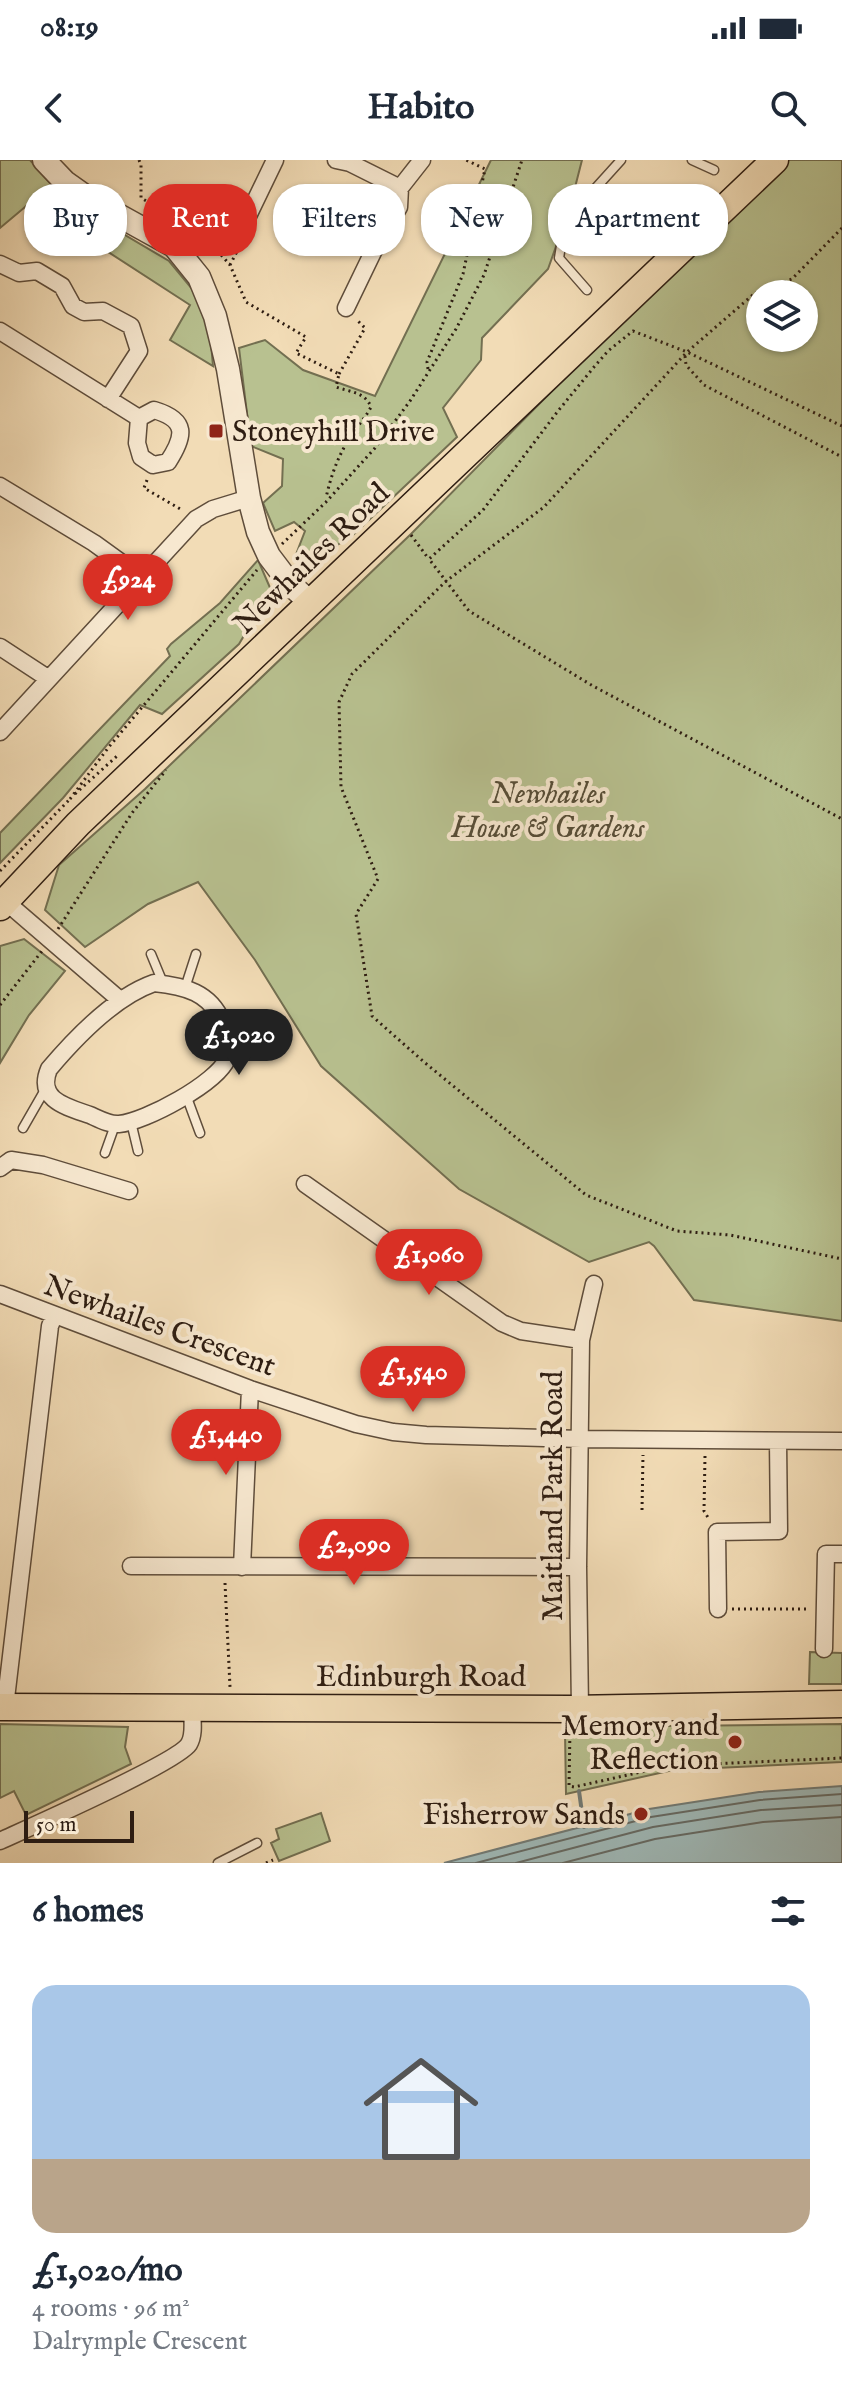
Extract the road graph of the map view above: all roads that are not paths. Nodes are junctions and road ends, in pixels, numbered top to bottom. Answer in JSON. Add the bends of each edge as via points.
{"nodes":[{"id":1,"x":44,"y":160,"type":"edge"},
{"id":2,"x":275,"y":160,"type":"edge"},
{"id":3,"x":336,"y":160,"type":"edge"},
{"id":4,"x":422,"y":160,"type":"edge"},
{"id":5,"x":621,"y":160,"type":"edge"},
{"id":6,"x":692,"y":160,"type":"edge"},
{"id":7,"x":775,"y":160,"type":"edge"},
{"id":8,"x":714,"y":170,"type":"dead end"},
{"id":9,"x":392,"y":184,"type":"edge"},
{"id":10,"x":403,"y":184,"type":"edge"},
{"id":11,"x":600,"y":184,"type":"edge"},
{"id":12,"x":257,"y":197,"type":"edge"},
{"id":13,"x":371,"y":256,"type":"edge"},
{"id":14,"x":559,"y":256,"type":"edge"},
{"id":15,"x":0,"y":264,"type":"edge"},
{"id":16,"x":587,"y":290,"type":"dead end"},
{"id":17,"x":346,"y":308,"type":"road end"},
{"id":18,"x":0,"y":331,"type":"edge"},
{"id":19,"x":108,"y":399,"type":"junction"},
{"id":20,"x":139,"y":418,"type":"junction"},
{"id":21,"x":0,"y":486,"type":"edge"},
{"id":22,"x":249,"y":498,"type":"junction"},
{"id":23,"x":141,"y":577,"type":"junction"},
{"id":24,"x":311,"y":603,"type":"junction"},
{"id":25,"x":0,"y":647,"type":"edge"},
{"id":26,"x":49,"y":679,"type":"junction"},
{"id":27,"x":0,"y":732,"type":"edge"},
{"id":28,"x":2,"y":904,"type":"edge"},
{"id":29,"x":151,"y":954,"type":"dead end"},
{"id":30,"x":196,"y":954,"type":"dead end"},
{"id":31,"x":164,"y":984,"type":"junction"},
{"id":32,"x":185,"y":988,"type":"junction"},
{"id":33,"x":120,"y":1000,"type":"junction"},
{"id":34,"x":283,"y":1034,"type":"dead end"},
{"id":35,"x":229,"y":1046,"type":"junction"},
{"id":36,"x":46,"y":1088,"type":"junction"},
{"id":37,"x":185,"y":1095,"type":"junction"},
{"id":38,"x":123,"y":1123,"type":"junction"},
{"id":39,"x":23,"y":1128,"type":"dead end"},
{"id":40,"x":200,"y":1133,"type":"dead end"},
{"id":41,"x":138,"y":1151,"type":"dead end"},
{"id":42,"x":105,"y":1153,"type":"dead end"},
{"id":43,"x":0,"y":1168,"type":"edge"},
{"id":44,"x":305,"y":1184,"type":"dead end"},
{"id":45,"x":129,"y":1191,"type":"dead end"},
{"id":46,"x":594,"y":1284,"type":"dead end"},
{"id":47,"x":0,"y":1294,"type":"edge"},
{"id":48,"x":54,"y":1316,"type":"junction"},
{"id":49,"x":581,"y":1340,"type":"junction"},
{"id":50,"x":250,"y":1389,"type":"junction"},
{"id":51,"x":581,"y":1439,"type":"junction"},
{"id":52,"x":778,"y":1441,"type":"junction"},
{"id":53,"x":842,"y":1441,"type":"edge"},
{"id":54,"x":842,"y":1554,"type":"edge"},
{"id":55,"x":131,"y":1566,"type":"dead end"},
{"id":56,"x":242,"y":1567,"type":"junction"},
{"id":57,"x":578,"y":1567,"type":"junction"},
{"id":58,"x":718,"y":1609,"type":"road end"},
{"id":59,"x":824,"y":1649,"type":"dead end"},
{"id":60,"x":842,"y":1704,"type":"edge"},
{"id":61,"x":2,"y":1707,"type":"edge"},
{"id":62,"x":192,"y":1708,"type":"junction"},
{"id":63,"x":575,"y":1709,"type":"junction"},
{"id":64,"x":0,"y":1841,"type":"edge"},
{"id":65,"x":257,"y":1843,"type":"dead end"},
{"id":66,"x":218,"y":1863,"type":"edge"}],
"edges":[{"from":1,"to":22,"type":"street","via":[[89,199],[174,246],[199,277],[228,369]]},
{"from":2,"to":12,"type":"street"},
{"from":3,"to":9,"type":"street"},
{"from":4,"to":10,"type":"street"},
{"from":5,"to":11,"type":"lane"},
{"from":6,"to":8,"type":"lane"},
{"from":7,"to":24,"type":"main road","name":"Newhailes Road"},
{"from":13,"to":17,"type":"street"},
{"from":14,"to":16,"type":"lane"},
{"from":15,"to":19,"type":"street","via":[[19,273],[37,271],[62,286],[73,306],[84,312],[103,311],[131,326],[139,351]]},
{"from":18,"to":19,"type":"street"},
{"from":19,"to":20,"type":"street"},
{"from":20,"to":20,"type":"street","via":[[154,410],[171,415],[179,426],[180,444],[168,462],[153,465],[141,457]]},
{"from":21,"to":23,"type":"street"},
{"from":22,"to":23,"type":"street","via":[[196,519]]},
{"from":22,"to":24,"type":"street","via":[[269,556]]},
{"from":23,"to":26,"type":"street"},
{"from":24,"to":28,"type":"main road","name":"Newhailes Road","via":[[78,824]]},
{"from":25,"to":26,"type":"street"},
{"from":26,"to":27,"type":"street"},
{"from":28,"to":33,"type":"street"},
{"from":29,"to":31,"type":"lane"},
{"from":30,"to":32,"type":"lane"},
{"from":31,"to":32,"type":"street"},
{"from":31,"to":33,"type":"street","via":[[137,989]]},
{"from":32,"to":35,"type":"street","via":[[207,999],[219,1014]]},
{"from":33,"to":36,"type":"street","via":[[55,1062],[44,1080]]},
{"from":34,"to":35,"type":"lane"},
{"from":35,"to":37,"type":"street","via":[[217,1073]]},
{"from":36,"to":38,"type":"street","via":[[56,1102]]},
{"from":36,"to":39,"type":"lane"},
{"from":37,"to":38,"type":"street","via":[[142,1120]]},
{"from":37,"to":40,"type":"lane"},
{"from":38,"to":41,"type":"lane"},
{"from":38,"to":42,"type":"lane"},
{"from":43,"to":45,"type":"street","via":[[11,1160],[43,1165]]},
{"from":44,"to":49,"type":"street","via":[[502,1323]]},
{"from":46,"to":49,"type":"street","name":"Maitland Park Road"},
{"from":47,"to":48,"type":"street","name":"Newhailes Crescent"},
{"from":48,"to":50,"type":"street","name":"Newhailes Crescent"},
{"from":48,"to":61,"type":"street"},
{"from":49,"to":51,"type":"street","name":"Maitland Park Road"},
{"from":50,"to":51,"type":"street","name":"Newhailes Crescent","via":[[393,1432]]},
{"from":50,"to":56,"type":"street"},
{"from":51,"to":52,"type":"street","name":"Newhailes Crescent"},
{"from":51,"to":57,"type":"street","name":"Maitland Park Road"},
{"from":52,"to":53,"type":"street","name":"Newhailes Crescent"},
{"from":52,"to":58,"type":"street","via":[[779,1531],[717,1532]]},
{"from":54,"to":59,"type":"street","via":[[826,1554]]},
{"from":55,"to":56,"type":"street"},
{"from":56,"to":57,"type":"street"},
{"from":57,"to":63,"type":"street","name":"Maitland Park Road"},
{"from":60,"to":63,"type":"main road","name":"Edinburgh Road"},
{"from":61,"to":62,"type":"main road","name":"Edinburgh Road"},
{"from":62,"to":63,"type":"main road","name":"Edinburgh Road"},
{"from":62,"to":64,"type":"street","via":[[192,1737],[184,1750]]},
{"from":65,"to":66,"type":"lane"}]}
